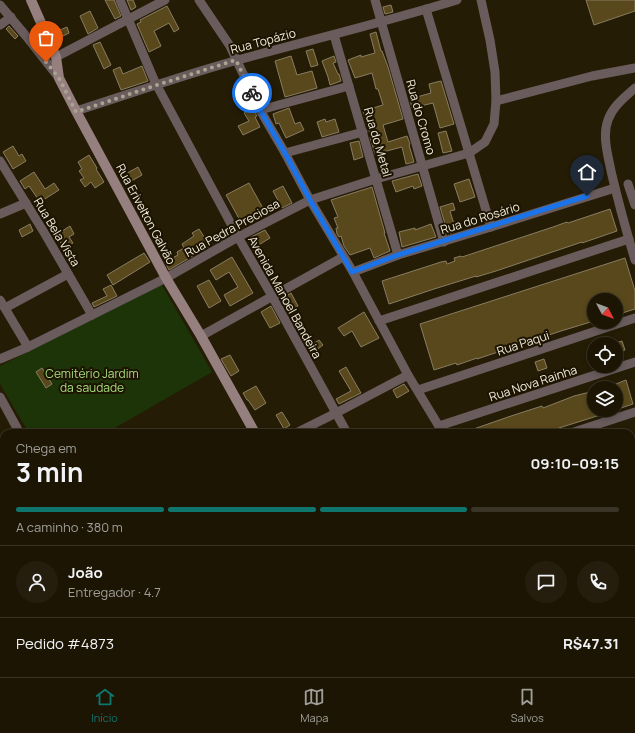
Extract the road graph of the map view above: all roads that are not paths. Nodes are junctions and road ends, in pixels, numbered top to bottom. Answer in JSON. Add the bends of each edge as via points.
{"nodes":[{"id":1,"x":31,"y":0,"type":"edge"},
{"id":2,"x":120,"y":0,"type":"edge"},
{"id":3,"x":165,"y":0,"type":"edge"},
{"id":4,"x":200,"y":0,"type":"edge"},
{"id":5,"x":375,"y":0,"type":"edge"},
{"id":6,"x":457,"y":0,"type":"edge"},
{"id":7,"x":481,"y":0,"type":"edge"},
{"id":8,"x":0,"y":5,"type":"edge"},
{"id":9,"x":426,"y":9,"type":"junction"},
{"id":10,"x":11,"y":17,"type":"junction"},
{"id":11,"x":128,"y":20,"type":"junction"},
{"id":12,"x":381,"y":22,"type":"junction"},
{"id":13,"x":0,"y":25,"type":"edge"},
{"id":14,"x":334,"y":35,"type":"junction"},
{"id":15,"x":56,"y":57,"type":"junction"},
{"id":16,"x":236,"y":60,"type":"junction"},
{"id":17,"x":635,"y":68,"type":"edge"},
{"id":18,"x":59,"y":78,"type":"junction"},
{"id":19,"x":157,"y":85,"type":"junction"},
{"id":20,"x":349,"y":86,"type":"junction"},
{"id":21,"x":635,"y":88,"type":"edge"},
{"id":22,"x":496,"y":101,"type":"junction"},
{"id":23,"x":260,"y":110,"type":"junction"},
{"id":24,"x":76,"y":112,"type":"junction"},
{"id":25,"x":363,"y":132,"type":"junction"},
{"id":26,"x":285,"y":153,"type":"junction"},
{"id":27,"x":469,"y":153,"type":"junction"},
{"id":28,"x":423,"y":166,"type":"junction"},
{"id":29,"x":2,"y":167,"type":"edge"},
{"id":30,"x":376,"y":179,"type":"junction"},
{"id":31,"x":628,"y":184,"type":"dead end"},
{"id":32,"x":615,"y":188,"type":"junction"},
{"id":33,"x":310,"y":200,"type":"junction"},
{"id":34,"x":26,"y":203,"type":"junction"},
{"id":35,"x":635,"y":205,"type":"edge"},
{"id":36,"x":0,"y":214,"type":"edge"},
{"id":37,"x":491,"y":227,"type":"junction"},
{"id":38,"x":238,"y":237,"type":"junction"},
{"id":39,"x":629,"y":239,"type":"junction"},
{"id":40,"x":444,"y":242,"type":"junction"},
{"id":41,"x":398,"y":255,"type":"junction"},
{"id":42,"x":343,"y":257,"type":"junction"},
{"id":43,"x":635,"y":260,"type":"edge"},
{"id":44,"x":352,"y":272,"type":"junction"},
{"id":45,"x":68,"y":274,"type":"junction"},
{"id":46,"x":166,"y":278,"type":"junction"},
{"id":47,"x":272,"y":296,"type":"junction"},
{"id":48,"x":2,"y":304,"type":"edge"},
{"id":49,"x":92,"y":316,"type":"junction"},
{"id":50,"x":635,"y":318,"type":"edge"},
{"id":51,"x":379,"y":321,"type":"junction"},
{"id":52,"x":201,"y":336,"type":"junction"},
{"id":53,"x":28,"y":347,"type":"junction"},
{"id":54,"x":0,"y":360,"type":"edge"},
{"id":55,"x":635,"y":362,"type":"edge"},
{"id":56,"x":408,"y":375,"type":"junction"},
{"id":57,"x":418,"y":390,"type":"junction"},
{"id":58,"x":0,"y":397,"type":"edge"},
{"id":59,"x":635,"y":412,"type":"edge"},
{"id":60,"x":336,"y":413,"type":"junction"},
{"id":61,"x":18,"y":428,"type":"dead end"},
{"id":62,"x":253,"y":429,"type":"edge"},
{"id":63,"x":304,"y":429,"type":"edge"},
{"id":64,"x":345,"y":429,"type":"edge"},
{"id":65,"x":440,"y":429,"type":"edge"},
{"id":66,"x":444,"y":429,"type":"edge"},
{"id":67,"x":584,"y":429,"type":"edge"}],
"edges":[{"from":1,"to":15,"type":"main road","name":"Rua Erivelton Galvão"},
{"from":2,"to":11,"type":"street","name":"Avenida Manoel Bandeira"},
{"from":3,"to":11,"type":"street"},
{"from":4,"to":16,"type":"street","via":[[230,46]]},
{"from":5,"to":12,"type":"street","name":"Rua do Cromo"},
{"from":6,"to":9,"type":"street","name":"Rua Topázio"},
{"from":7,"to":22,"type":"street","via":[[495,72]]},
{"from":8,"to":10,"type":"street"},
{"from":9,"to":12,"type":"street","name":"Rua Topázio"},
{"from":9,"to":27,"type":"street"},
{"from":10,"to":13,"type":"street"},
{"from":10,"to":18,"type":"street"},
{"from":11,"to":15,"type":"street"},
{"from":11,"to":19,"type":"street","name":"Avenida Manoel Bandeira"},
{"from":12,"to":14,"type":"street","name":"Rua Topázio"},
{"from":12,"to":28,"type":"street","name":"Rua do Cromo"},
{"from":14,"to":16,"type":"street","name":"Rua Topázio"},
{"from":14,"to":20,"type":"street","name":"Rua do Metal"},
{"from":15,"to":18,"type":"main road","name":"Rua Erivelton Galvão"},
{"from":16,"to":19,"type":"street","name":"Rua Topázio"},
{"from":16,"to":23,"type":"street"},
{"from":17,"to":22,"type":"street","via":[[592,76]]},
{"from":18,"to":24,"type":"main road","name":"Rua Erivelton Galvão"},
{"from":19,"to":24,"type":"street","name":"Rua Topázio"},
{"from":19,"to":38,"type":"street","name":"Avenida Manoel Bandeira"},
{"from":20,"to":23,"type":"street"},
{"from":20,"to":25,"type":"street","name":"Rua do Metal"},
{"from":21,"to":32,"type":"street","via":[[616,105],[605,133]]},
{"from":22,"to":27,"type":"street","name":"Rua Pedra Preciosa","via":[[494,124],[485,142]]},
{"from":23,"to":26,"type":"street"},
{"from":24,"to":46,"type":"main road","name":"Rua Erivelton Galvão"},
{"from":25,"to":26,"type":"street"},
{"from":25,"to":30,"type":"street","name":"Rua do Metal"},
{"from":26,"to":33,"type":"street"},
{"from":27,"to":28,"type":"street","name":"Rua Pedra Preciosa"},
{"from":27,"to":37,"type":"street"},
{"from":28,"to":30,"type":"street","name":"Rua Pedra Preciosa"},
{"from":28,"to":40,"type":"street","name":"Rua do Cromo"},
{"from":29,"to":34,"type":"street","name":"Rua Bela Vista"},
{"from":30,"to":33,"type":"street","name":"Rua Pedra Preciosa"},
{"from":30,"to":41,"type":"street","name":"Rua do Metal"},
{"from":31,"to":35,"type":"street"},
{"from":32,"to":37,"type":"street","name":"Rua do Rosário"},
{"from":32,"to":39,"type":"street"},
{"from":33,"to":38,"type":"street","name":"Rua Pedra Preciosa"},
{"from":33,"to":42,"type":"street"},
{"from":34,"to":36,"type":"street"},
{"from":34,"to":45,"type":"street","name":"Rua Bela Vista"},
{"from":37,"to":40,"type":"street","name":"Rua do Rosário"},
{"from":38,"to":46,"type":"street","name":"Rua Pedra Preciosa"},
{"from":38,"to":47,"type":"street","name":"Avenida Manoel Bandeira"},
{"from":39,"to":43,"type":"street"},
{"from":39,"to":51,"type":"street"},
{"from":40,"to":41,"type":"street","name":"Rua do Rosário"},
{"from":41,"to":44,"type":"street","name":"Rua do Rosário"},
{"from":42,"to":44,"type":"street"},
{"from":42,"to":47,"type":"street"},
{"from":44,"to":51,"type":"street"},
{"from":45,"to":48,"type":"street"},
{"from":45,"to":49,"type":"street","name":"Rua Bela Vista"},
{"from":46,"to":49,"type":"street","name":"Rua Pedra Preciosa"},
{"from":46,"to":52,"type":"main road","name":"Rua Erivelton Galvão"},
{"from":47,"to":52,"type":"street"},
{"from":47,"to":60,"type":"street","name":"Avenida Manoel Bandeira"},
{"from":48,"to":53,"type":"street"},
{"from":49,"to":53,"type":"street","name":"Rua Pedra Preciosa"},
{"from":50,"to":57,"type":"street","name":"Rua Paqui"},
{"from":51,"to":56,"type":"street"},
{"from":52,"to":62,"type":"main road","name":"Rua Erivelton Galvão"},
{"from":53,"to":54,"type":"street","name":"Rua Pedra Preciosa"},
{"from":55,"to":66,"type":"street","name":"Rua Nova Rainha"},
{"from":56,"to":57,"type":"street"},
{"from":56,"to":60,"type":"street"},
{"from":57,"to":65,"type":"street"},
{"from":58,"to":61,"type":"street"},
{"from":59,"to":67,"type":"street"},
{"from":60,"to":63,"type":"street"},
{"from":60,"to":64,"type":"street","name":"Avenida Manoel Bandeira"}]}
